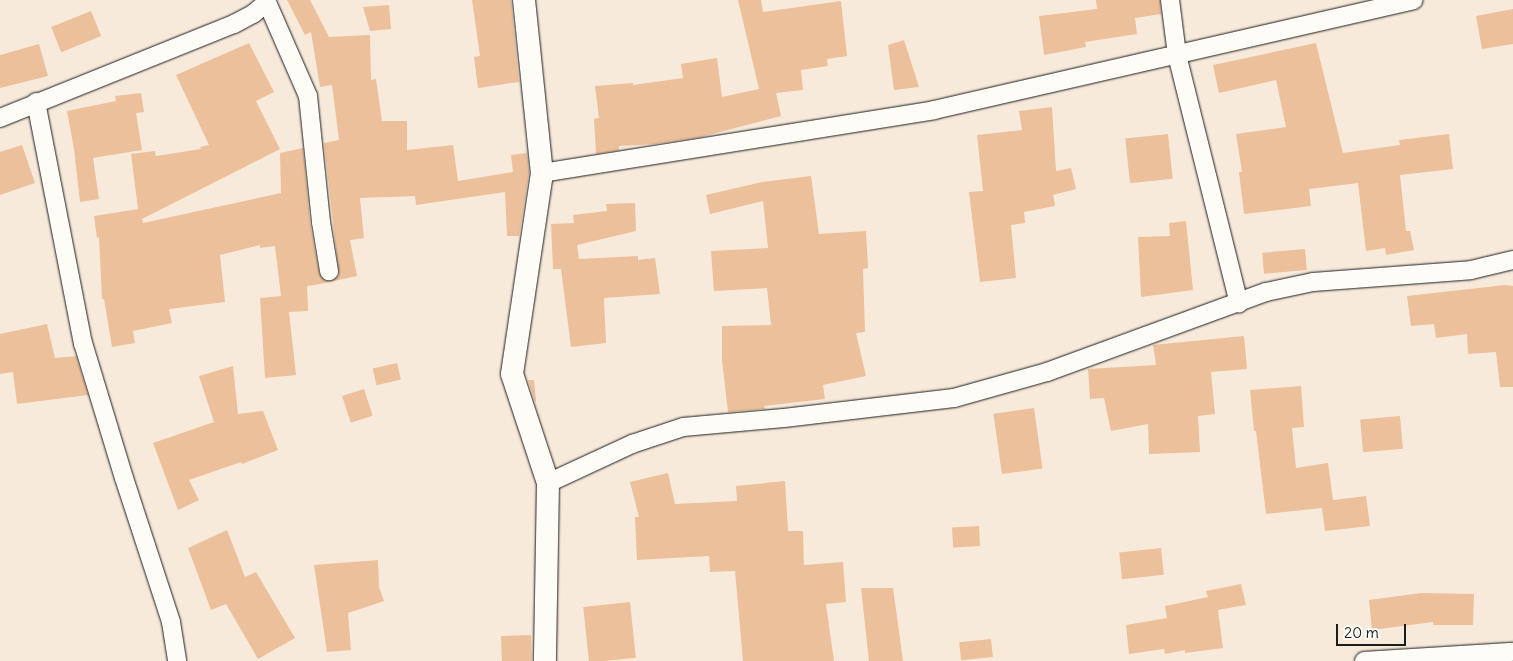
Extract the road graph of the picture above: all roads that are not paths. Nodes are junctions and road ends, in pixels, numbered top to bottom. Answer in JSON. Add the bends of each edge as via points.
{"nodes":[{"id":1,"x":524,"y":0,"type":"edge"},
{"id":2,"x":1170,"y":0,"type":"edge"},
{"id":3,"x":1414,"y":0,"type":"edge"},
{"id":4,"x":266,"y":2,"type":"edge"},
{"id":5,"x":1177,"y":55,"type":"junction"},
{"id":6,"x":36,"y":102,"type":"junction"},
{"id":7,"x":0,"y":118,"type":"edge"},
{"id":8,"x":542,"y":173,"type":"junction"},
{"id":9,"x":1513,"y":260,"type":"edge"},
{"id":10,"x":329,"y":271,"type":"dead end"},
{"id":11,"x":1239,"y":303,"type":"junction"},
{"id":12,"x":548,"y":483,"type":"junction"},
{"id":13,"x":1513,"y":652,"type":"edge"},
{"id":14,"x":1487,"y":657,"type":"edge"},
{"id":15,"x":177,"y":661,"type":"edge"},
{"id":16,"x":545,"y":661,"type":"edge"},
{"id":17,"x":1364,"y":661,"type":"edge"}],
"edges":[{"from":1,"to":8,"type":"street"},
{"from":2,"to":5,"type":"street"},
{"from":3,"to":5,"type":"street"},
{"from":4,"to":6,"type":"street","via":[[253,14],[234,24]]},
{"from":4,"to":10,"type":"street","via":[[308,96]]},
{"from":5,"to":8,"type":"street","via":[[934,110]]},
{"from":5,"to":11,"type":"street"},
{"from":6,"to":7,"type":"street"},
{"from":6,"to":15,"type":"street","via":[[83,343],[171,622]]},
{"from":8,"to":12,"type":"street","via":[[512,374]]},
{"from":9,"to":11,"type":"street","via":[[1471,270],[1313,282],[1266,292]]},
{"from":11,"to":12,"type":"street","via":[[1047,372],[954,398],[683,427],[632,444]]},
{"from":12,"to":16,"type":"street"},
{"from":13,"to":14,"type":"street"},
{"from":14,"to":17,"type":"street"}]}
